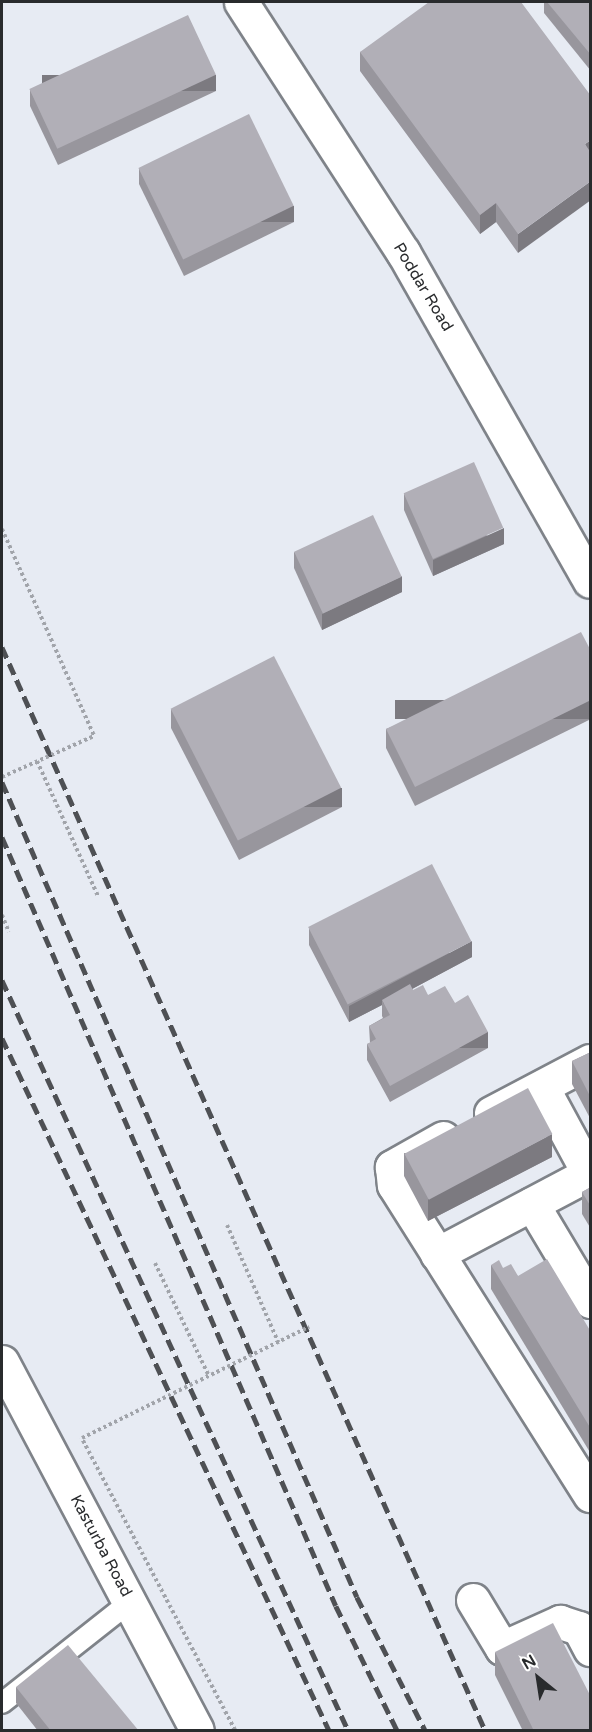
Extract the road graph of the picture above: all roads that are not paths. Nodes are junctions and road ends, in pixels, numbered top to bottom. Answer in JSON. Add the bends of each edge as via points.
{"nodes":[{"id":1,"x":241,"y":2,"type":"edge"},
{"id":2,"x":591,"y":582,"type":"edge"},
{"id":3,"x":591,"y":1062,"type":"edge"},
{"id":4,"x":542,"y":1087,"type":"junction"},
{"id":5,"x":590,"y":1174,"type":"edge"},
{"id":6,"x":532,"y":1204,"type":"junction"},
{"id":7,"x":437,"y":1254,"type":"junction"},
{"id":8,"x":588,"y":1291,"type":"edge"},
{"id":9,"x":2,"y":1362,"type":"edge"},
{"id":10,"x":591,"y":1495,"type":"edge"},
{"id":11,"x":473,"y":1600,"type":"dead end"},
{"id":12,"x":131,"y":1601,"type":"junction"},
{"id":13,"x":591,"y":1649,"type":"edge"},
{"id":14,"x":2,"y":1703,"type":"edge"},
{"id":15,"x":198,"y":1731,"type":"edge"}],
"edges":[{"from":1,"to":2,"type":"street","name":"Poddar Road","via":[[403,252]]},
{"from":3,"to":4,"type":"street"},
{"from":4,"to":5,"type":"street"},
{"from":4,"to":7,"type":"street","via":[[392,1167],[394,1185]]},
{"from":5,"to":6,"type":"street"},
{"from":6,"to":7,"type":"street"},
{"from":6,"to":8,"type":"street"},
{"from":7,"to":10,"type":"street"},
{"from":9,"to":12,"type":"street","name":"Kasturba Road"},
{"from":11,"to":13,"type":"street","via":[[502,1648],[560,1622],[579,1628]]},
{"from":12,"to":14,"type":"lane"},
{"from":12,"to":15,"type":"street","name":"Kasturba Road"}]}
